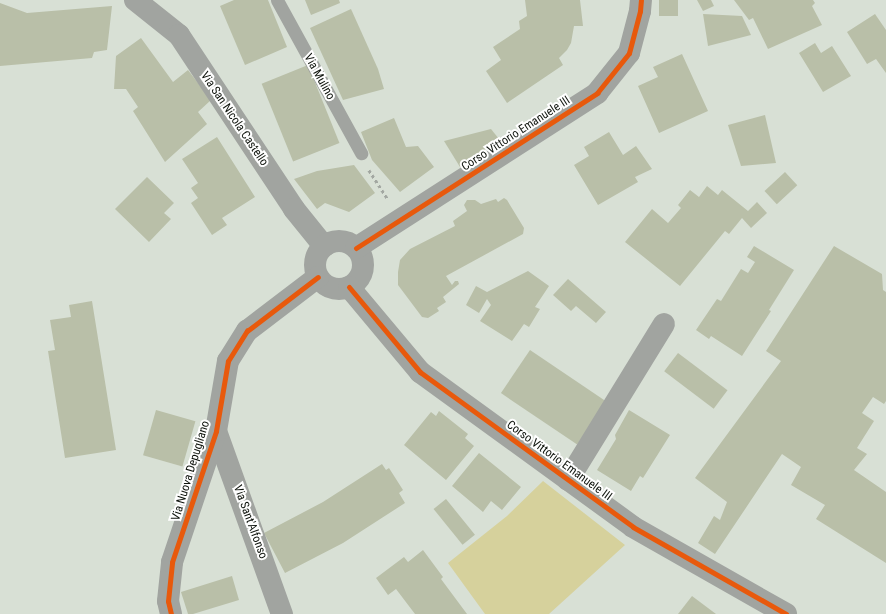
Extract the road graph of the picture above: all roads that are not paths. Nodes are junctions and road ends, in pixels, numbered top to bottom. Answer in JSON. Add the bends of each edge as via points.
{"nodes":[{"id":1,"x":135,"y":0,"type":"edge"},
{"id":2,"x":277,"y":0,"type":"edge"},
{"id":3,"x":641,"y":0,"type":"edge"},
{"id":4,"x":361,"y":153,"type":"road end"},
{"id":5,"x":324,"y":246,"type":"junction"},
{"id":6,"x":356,"y":248,"type":"junction"},
{"id":7,"x":318,"y":277,"type":"junction"},
{"id":8,"x":349,"y":287,"type":"junction"},
{"id":9,"x":664,"y":324,"type":"dead end"},
{"id":10,"x":216,"y":431,"type":"junction"},
{"id":11,"x":568,"y":480,"type":"junction"},
{"id":12,"x":171,"y":614,"type":"edge"},
{"id":13,"x":282,"y":614,"type":"edge"},
{"id":14,"x":786,"y":614,"type":"edge"}],
"edges":[{"from":1,"to":5,"type":"street","name":"Via San Nicola Castello","via":[[179,36],[294,210]]},
{"from":2,"to":4,"type":"lane","name":"Via Mulino"},
{"from":3,"to":6,"type":"street","name":"Corso Vittorio Emanuele III","via":[[629,53],[597,94]]},
{"from":5,"to":6,"type":"street","via":[[344,242]]},
{"from":5,"to":7,"type":"street","via":[[317,256],[315,266]]},
{"from":6,"to":8,"type":"street","via":[[363,258],[362,275],[356,284]]},
{"from":7,"to":8,"type":"street","via":[[325,285],[335,290]]},
{"from":7,"to":10,"type":"street","name":"Via Nuova Depugliano","via":[[247,330],[228,361]]},
{"from":8,"to":11,"type":"street","name":"Corso Vittorio Emanuele III","via":[[420,372]]},
{"from":9,"to":11,"type":"street"},
{"from":10,"to":12,"type":"street","name":"Via Nuova Depugliano","via":[[172,562],[168,601]]},
{"from":10,"to":13,"type":"street","name":"Via Sant'Alfonso"},
{"from":11,"to":14,"type":"street","name":"Corso Vittorio Emanuele III","via":[[633,527]]}]}
